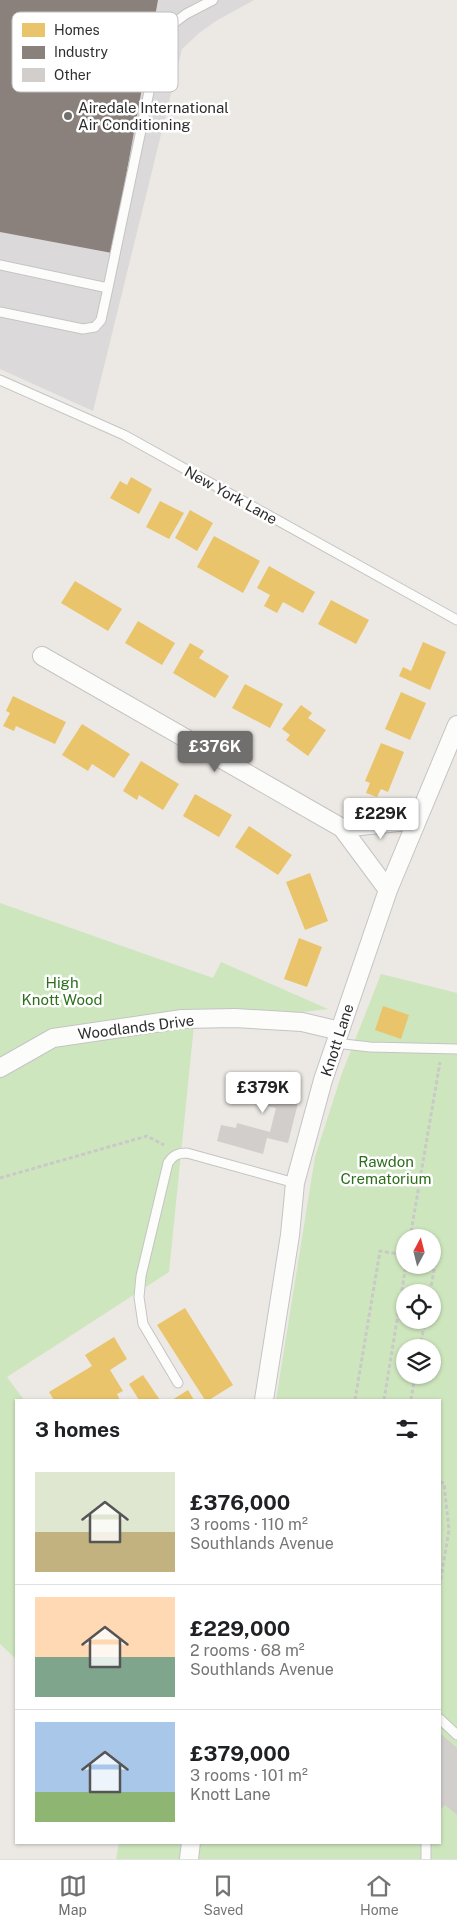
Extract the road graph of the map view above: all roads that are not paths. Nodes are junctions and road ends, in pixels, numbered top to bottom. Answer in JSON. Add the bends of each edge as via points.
{"nodes":[{"id":1,"x":213,"y":0,"type":"edge"},
{"id":2,"x":178,"y":20,"type":"edge"},
{"id":3,"x":150,"y":92,"type":"edge"},
{"id":4,"x":0,"y":265,"type":"edge"},
{"id":5,"x":108,"y":288,"type":"junction"},
{"id":6,"x":0,"y":312,"type":"edge"},
{"id":7,"x":0,"y":380,"type":"edge"},
{"id":8,"x":457,"y":620,"type":"edge"},
{"id":9,"x":42,"y":656,"type":"dead end"},
{"id":10,"x":457,"y":724,"type":"edge"},
{"id":11,"x":417,"y":820,"type":"junction"},
{"id":12,"x":342,"y":828,"type":"junction"},
{"id":13,"x":388,"y":890,"type":"junction"},
{"id":14,"x":337,"y":1037,"type":"junction"},
{"id":15,"x":457,"y":1049,"type":"edge"},
{"id":16,"x":0,"y":1068,"type":"edge"},
{"id":17,"x":295,"y":1183,"type":"junction"},
{"id":18,"x":178,"y":1382,"type":"dead end"},
{"id":19,"x":264,"y":1399,"type":"edge"},
{"id":20,"x":441,"y":1720,"type":"edge"},
{"id":21,"x":457,"y":1735,"type":"edge"},
{"id":22,"x":191,"y":1844,"type":"edge"},
{"id":23,"x":426,"y":1844,"type":"edge"},
{"id":24,"x":189,"y":1859,"type":"edge"},
{"id":25,"x":426,"y":1859,"type":"edge"}],
"edges":[{"from":1,"to":2,"type":"lane"},
{"from":3,"to":5,"type":"lane"},
{"from":4,"to":5,"type":"lane"},
{"from":5,"to":6,"type":"lane","via":[[102,320],[95,327],[83,329]]},
{"from":7,"to":8,"type":"lane","name":"New York Lane","via":[[124,435]]},
{"from":9,"to":12,"type":"street"},
{"from":10,"to":11,"type":"street","name":"Knott Lane"},
{"from":11,"to":12,"type":"street"},
{"from":11,"to":13,"type":"street","name":"Knott Lane"},
{"from":12,"to":13,"type":"street"},
{"from":13,"to":14,"type":"street","name":"Knott Lane"},
{"from":14,"to":15,"type":"lane","via":[[370,1047]]},
{"from":14,"to":16,"type":"street","name":"Woodlands Drive","via":[[292,1022],[182,1019],[53,1038]]},
{"from":14,"to":17,"type":"street","name":"Knott Lane"},
{"from":17,"to":18,"type":"lane","via":[[187,1153],[172,1156],[142,1267],[139,1298],[143,1324]]},
{"from":17,"to":19,"type":"street","name":"Knott Lane"},
{"from":20,"to":21,"type":"lane"},
{"from":22,"to":24,"type":"street"},
{"from":23,"to":25,"type":"lane"}]}
